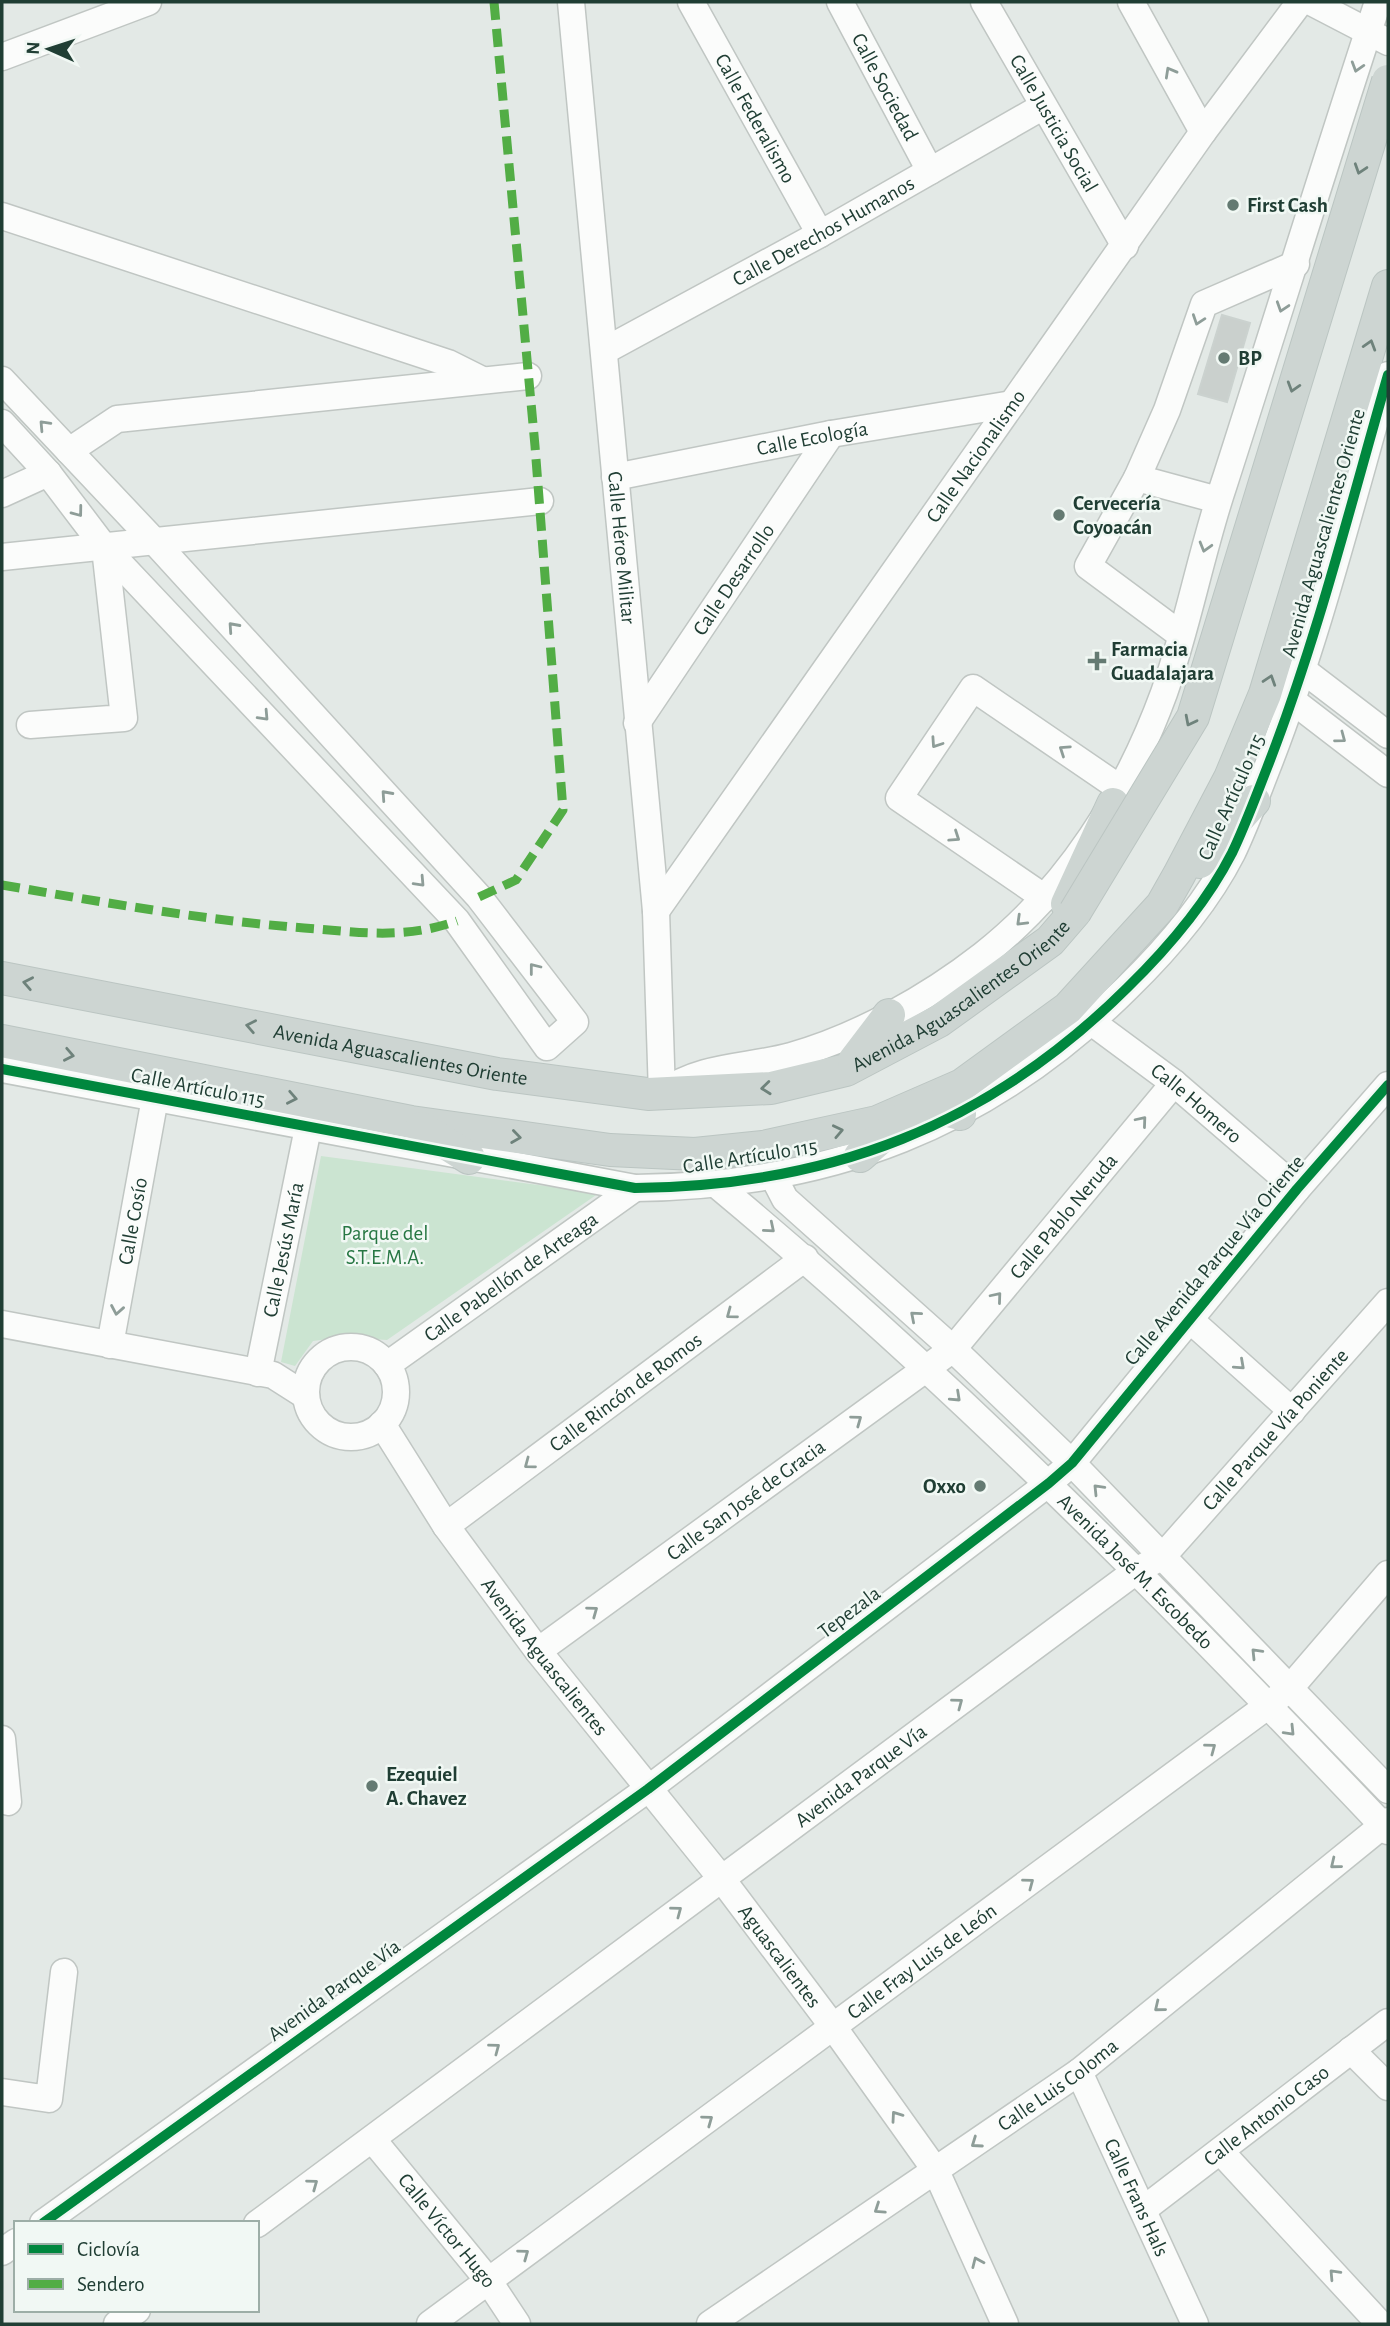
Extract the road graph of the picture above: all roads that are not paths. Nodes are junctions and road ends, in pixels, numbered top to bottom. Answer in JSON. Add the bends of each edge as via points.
{"nodes":[{"id":1,"x":148,"y":2,"type":"edge"},
{"id":2,"x":571,"y":2,"type":"edge"},
{"id":3,"x":691,"y":2,"type":"edge"},
{"id":4,"x":840,"y":2,"type":"edge"},
{"id":5,"x":984,"y":2,"type":"edge"},
{"id":6,"x":1131,"y":2,"type":"edge"},
{"id":7,"x":1300,"y":2,"type":"edge"},
{"id":8,"x":1311,"y":2,"type":"edge"},
{"id":9,"x":1378,"y":2,"type":"edge"},
{"id":10,"x":1378,"y":37,"type":"edge"},
{"id":11,"x":2,"y":57,"type":"edge"},
{"id":12,"x":1388,"y":81,"type":"edge"},
{"id":13,"x":1042,"y":107,"type":"junction"},
{"id":14,"x":1388,"y":118,"type":"edge"},
{"id":15,"x":1203,"y":132,"type":"junction"},
{"id":16,"x":1331,"y":150,"type":"junction"},
{"id":17,"x":930,"y":171,"type":"junction"},
{"id":18,"x":2,"y":216,"type":"edge"},
{"id":19,"x":820,"y":234,"type":"junction"},
{"id":20,"x":1125,"y":246,"type":"junction"},
{"id":21,"x":1296,"y":264,"type":"junction"},
{"id":22,"x":1388,"y":286,"type":"edge"},
{"id":23,"x":604,"y":351,"type":"junction"},
{"id":24,"x":1388,"y":375,"type":"edge"},
{"id":25,"x":528,"y":376,"type":"dead end"},
{"id":26,"x":2,"y":380,"type":"edge"},
{"id":27,"x":482,"y":380,"type":"junction"},
{"id":28,"x":1012,"y":404,"type":"junction"},
{"id":29,"x":2,"y":423,"type":"edge"},
{"id":30,"x":831,"y":434,"type":"junction"},
{"id":31,"x":69,"y":451,"type":"junction"},
{"id":32,"x":48,"y":473,"type":"junction"},
{"id":33,"x":615,"y":477,"type":"junction"},
{"id":34,"x":1137,"y":478,"type":"junction"},
{"id":35,"x":2,"y":494,"type":"edge"},
{"id":36,"x":1219,"y":500,"type":"junction"},
{"id":37,"x":540,"y":501,"type":"dead end"},
{"id":38,"x":154,"y":541,"type":"junction"},
{"id":39,"x":105,"y":548,"type":"junction"},
{"id":40,"x":2,"y":557,"type":"edge"},
{"id":41,"x":1181,"y":635,"type":"junction"},
{"id":42,"x":1303,"y":670,"type":"junction"},
{"id":43,"x":1293,"y":701,"type":"junction"},
{"id":44,"x":637,"y":723,"type":"junction"},
{"id":45,"x":30,"y":725,"type":"dead end"},
{"id":46,"x":1388,"y":734,"type":"edge"},
{"id":47,"x":1388,"y":774,"type":"edge"},
{"id":48,"x":1117,"y":796,"type":"junction"},
{"id":49,"x":1254,"y":801,"type":"junction"},
{"id":50,"x":479,"y":897,"type":"junction"},
{"id":51,"x":1045,"y":898,"type":"junction"},
{"id":52,"x":1162,"y":905,"type":"junction"},
{"id":53,"x":656,"y":911,"type":"junction"},
{"id":54,"x":457,"y":921,"type":"junction"},
{"id":55,"x":1050,"y":941,"type":"junction"},
{"id":56,"x":2,"y":978,"type":"edge"},
{"id":57,"x":889,"y":1015,"type":"junction"},
{"id":58,"x":1093,"y":1023,"type":"junction"},
{"id":59,"x":2,"y":1041,"type":"edge"},
{"id":60,"x":2,"y":1069,"type":"edge"},
{"id":61,"x":846,"y":1070,"type":"junction"},
{"id":62,"x":1174,"y":1083,"type":"junction"},
{"id":63,"x":1388,"y":1085,"type":"edge"},
{"id":64,"x":662,"y":1094,"type":"junction"},
{"id":65,"x":155,"y":1098,"type":"junction"},
{"id":66,"x":920,"y":1104,"type":"junction"},
{"id":67,"x":960,"y":1114,"type":"junction"},
{"id":68,"x":411,"y":1122,"type":"junction"},
{"id":69,"x":308,"y":1128,"type":"junction"},
{"id":70,"x":860,"y":1156,"type":"junction"},
{"id":71,"x":468,"y":1158,"type":"junction"},
{"id":72,"x":773,"y":1176,"type":"junction"},
{"id":73,"x":717,"y":1185,"type":"junction"},
{"id":74,"x":635,"y":1188,"type":"junction"},
{"id":75,"x":1297,"y":1189,"type":"junction"},
{"id":76,"x":805,"y":1258,"type":"junction"},
{"id":77,"x":1388,"y":1302,"type":"edge"},
{"id":78,"x":1189,"y":1320,"type":"junction"},
{"id":79,"x":2,"y":1324,"type":"edge"},
{"id":80,"x":110,"y":1345,"type":"junction"},
{"id":81,"x":953,"y":1349,"type":"junction"},
{"id":82,"x":316,"y":1364,"type":"junction"},
{"id":83,"x":387,"y":1365,"type":"junction"},
{"id":84,"x":926,"y":1370,"type":"junction"},
{"id":85,"x":265,"y":1374,"type":"junction"},
{"id":86,"x":306,"y":1396,"type":"junction"},
{"id":87,"x":1292,"y":1411,"type":"junction"},
{"id":88,"x":382,"y":1424,"type":"junction"},
{"id":89,"x":1072,"y":1462,"type":"junction"},
{"id":90,"x":1049,"y":1483,"type":"junction"},
{"id":91,"x":446,"y":1525,"type":"junction"},
{"id":92,"x":1163,"y":1556,"type":"junction"},
{"id":93,"x":1136,"y":1570,"type":"junction"},
{"id":94,"x":1388,"y":1574,"type":"edge"},
{"id":95,"x":538,"y":1651,"type":"junction"},
{"id":96,"x":1290,"y":1688,"type":"junction"},
{"id":97,"x":1266,"y":1707,"type":"junction"},
{"id":98,"x":2,"y":1740,"type":"edge"},
{"id":99,"x":648,"y":1789,"type":"junction"},
{"id":100,"x":1388,"y":1790,"type":"edge"},
{"id":101,"x":8,"y":1802,"type":"dead end"},
{"id":102,"x":1386,"y":1826,"type":"edge"},
{"id":103,"x":721,"y":1878,"type":"junction"},
{"id":104,"x":64,"y":1972,"type":"dead end"},
{"id":105,"x":1388,"y":2022,"type":"edge"},
{"id":106,"x":834,"y":2028,"type":"junction"},
{"id":107,"x":1351,"y":2050,"type":"junction"},
{"id":108,"x":1079,"y":2072,"type":"junction"},
{"id":109,"x":1388,"y":2087,"type":"edge"},
{"id":110,"x":2,"y":2092,"type":"edge"},
{"id":111,"x":373,"y":2140,"type":"junction"},
{"id":112,"x":1221,"y":2152,"type":"junction"},
{"id":113,"x":936,"y":2171,"type":"junction"},
{"id":114,"x":1144,"y":2209,"type":"junction"},
{"id":115,"x":46,"y":2221,"type":"edge"},
{"id":116,"x":259,"y":2223,"type":"edge"},
{"id":117,"x":488,"y":2280,"type":"junction"},
{"id":118,"x":134,"y":2312,"type":"edge"},
{"id":119,"x":117,"y":2324,"type":"edge"},
{"id":120,"x":430,"y":2324,"type":"edge"},
{"id":121,"x":517,"y":2324,"type":"edge"},
{"id":122,"x":710,"y":2324,"type":"edge"},
{"id":123,"x":1005,"y":2324,"type":"edge"},
{"id":124,"x":1195,"y":2324,"type":"edge"},
{"id":125,"x":1380,"y":2324,"type":"edge"}],
"edges":[{"from":1,"to":11,"type":"street"},
{"from":2,"to":23,"type":"street","name":"Calle Héroe Militar"},
{"from":3,"to":19,"type":"street","name":"Calle Federalismo"},
{"from":4,"to":17,"type":"street","name":"Calle Sociedad"},
{"from":5,"to":13,"type":"street","name":"Calle Justicia Social"},
{"from":15,"to":6,"type":"street","one_way":true},
{"from":7,"to":15,"type":"street","name":"Calle Nacionalismo"},
{"from":8,"to":10,"type":"street"},
{"from":9,"to":10,"type":"street"},
{"from":10,"to":16,"type":"street","one_way":true},
{"from":12,"to":55,"type":"main road","name":"Avenida Aguascalientes Oriente","one_way":true,"bridge":true,"via":[[1193,717],[1075,912]]},
{"from":13,"to":17,"type":"street","name":"Calle Derechos Humanos"},
{"from":13,"to":20,"type":"street","name":"Calle Justicia Social"},
{"from":14,"to":16,"type":"street","via":[[1363,122]]},
{"from":15,"to":20,"type":"street","name":"Calle Nacionalismo"},
{"from":16,"to":21,"type":"street"},
{"from":17,"to":19,"type":"street","name":"Calle Derechos Humanos"},
{"from":18,"to":27,"type":"street","via":[[448,363]]},
{"from":19,"to":23,"type":"street","name":"Calle Derechos Humanos"},
{"from":20,"to":28,"type":"street","name":"Calle Nacionalismo"},
{"from":21,"to":34,"type":"street","one_way":true,"via":[[1204,304],[1167,410]]},
{"from":21,"to":36,"type":"street","one_way":true},
{"from":52,"to":22,"type":"main road","name":"Avenida Aguascalientes Oriente","one_way":true,"via":[[1230,778],[1265,694]]},
{"from":23,"to":33,"type":"street","name":"Calle Héroe Militar"},
{"from":24,"to":42,"type":"street","name":"Avenida Aguascalientes Oriente"},
{"from":25,"to":27,"type":"street"},
{"from":31,"to":26,"type":"street","one_way":true},
{"from":27,"to":31,"type":"street","via":[[117,418]]},
{"from":28,"to":30,"type":"street","name":"Calle Ecología"},
{"from":28,"to":53,"type":"street","name":"Calle Nacionalismo"},
{"from":29,"to":32,"type":"street"},
{"from":30,"to":33,"type":"street","name":"Calle Ecología"},
{"from":30,"to":44,"type":"street","name":"Calle Desarrollo"},
{"from":31,"to":38,"type":"street"},
{"from":32,"to":35,"type":"street"},
{"from":32,"to":39,"type":"street","one_way":true},
{"from":33,"to":44,"type":"street","name":"Calle Héroe Militar"},
{"from":34,"to":36,"type":"street"},
{"from":34,"to":41,"type":"street","via":[[1088,566]]},
{"from":36,"to":41,"type":"street","one_way":true},
{"from":37,"to":38,"type":"street"},
{"from":38,"to":39,"type":"street"},
{"from":50,"to":38,"type":"street","one_way":true},
{"from":39,"to":40,"type":"street"},
{"from":39,"to":45,"type":"street","via":[[124,718]]},
{"from":39,"to":54,"type":"street","one_way":true},
{"from":41,"to":48,"type":"street","via":[[1147,734]]},
{"from":42,"to":43,"type":"street","name":"Avenida Aguascalientes Oriente"},
{"from":42,"to":46,"type":"street"},
{"from":43,"to":47,"type":"street","one_way":true},
{"from":43,"to":49,"type":"street","name":"Calle Artículo 115"},
{"from":44,"to":53,"type":"street","name":"Calle Héroe Militar"},
{"from":48,"to":51,"type":"street","via":[[1082,852]]},
{"from":48,"to":51,"type":"street","one_way":true,"via":[[973,688],[899,798]]},
{"from":48,"to":55,"type":"main road"},
{"from":49,"to":52,"type":"main road"},
{"from":49,"to":58,"type":"street","name":"Calle Artículo 115","via":[[1201,904],[1159,957]]},
{"from":50,"to":54,"type":"street"},
{"from":54,"to":50,"type":"street","one_way":true,"via":[[547,1047],[575,1022]]},
{"from":51,"to":57,"type":"street","one_way":true,"via":[[981,957]]},
{"from":52,"to":66,"type":"main road","name":"Avenida Aguascalientes Oriente","via":[[1068,1008],[962,1085]]},
{"from":53,"to":64,"type":"street","name":"Calle Héroe Militar"},
{"from":55,"to":61,"type":"main road","name":"Avenida Aguascalientes Oriente","via":[[939,1021]]},
{"from":64,"to":56,"type":"main road","name":"Avenida Aguascalientes Oriente","one_way":true,"via":[[497,1074]]},
{"from":57,"to":61,"type":"main road"},
{"from":57,"to":64,"type":"street","via":[[827,1044],[789,1057],[714,1069],[680,1081]]},
{"from":58,"to":62,"type":"street","name":"Calle Homero"},
{"from":58,"to":67,"type":"street","name":"Calle Artículo 115","via":[[992,1097]]},
{"from":59,"to":68,"type":"main road","name":"Avenida Aguascalientes Oriente","one_way":true},
{"from":60,"to":65,"type":"street","name":"Calle Artículo 115"},
{"from":61,"to":64,"type":"main road","name":"Avenida Aguascalientes Oriente","one_way":true,"via":[[771,1088]]},
{"from":62,"to":75,"type":"street","name":"Calle Homero"},
{"from":81,"to":62,"type":"street","name":"Calle Pablo Neruda","one_way":true},
{"from":63,"to":75,"type":"street","name":"Calle Avenida Parque Vía Oriente"},
{"from":65,"to":69,"type":"street","name":"Calle Artículo 115"},
{"from":65,"to":80,"type":"street","name":"Calle Cosío","one_way":true},
{"from":66,"to":67,"type":"main road"},
{"from":68,"to":66,"type":"main road","name":"Avenida Aguascalientes Oriente","one_way":true,"via":[[610,1150],[695,1154],[763,1147],[877,1122]]},
{"from":66,"to":70,"type":"main road"},
{"from":67,"to":70,"type":"street","name":"Calle Artículo 115"},
{"from":68,"to":71,"type":"main road"},
{"from":69,"to":71,"type":"street","name":"Calle Artículo 115"},
{"from":69,"to":85,"type":"street","name":"Calle Jesús María"},
{"from":70,"to":72,"type":"street","name":"Calle Artículo 115"},
{"from":71,"to":74,"type":"street","name":"Calle Artículo 115"},
{"from":72,"to":73,"type":"street","name":"Calle Artículo 115"},
{"from":81,"to":72,"type":"street","name":"Avenida José M. Escobedo","one_way":true,"via":[[785,1199]]},
{"from":73,"to":74,"type":"street","name":"Calle Artículo 115"},
{"from":73,"to":76,"type":"street","name":"Avenida José M. Escobedo","one_way":true},
{"from":74,"to":83,"type":"street","name":"Calle Pabellón de Arteaga"},
{"from":75,"to":78,"type":"street","name":"Calle Avenida Parque Vía Oriente"},
{"from":76,"to":84,"type":"street","name":"Avenida José M. Escobedo"},
{"from":76,"to":91,"type":"street","name":"Calle Rincón de Romos","one_way":true},
{"from":77,"to":87,"type":"street","name":"Calle Parque Vía Poniente"},
{"from":78,"to":87,"type":"street","one_way":true},
{"from":78,"to":89,"type":"street","name":"Calle Avenida Parque Vía Oriente"},
{"from":79,"to":80,"type":"street"},
{"from":80,"to":85,"type":"street"},
{"from":81,"to":84,"type":"street","name":"Calle San José de Gracia"},
{"from":81,"to":89,"type":"street","name":"Avenida José M. Escobedo"},
{"from":82,"to":83,"type":"street","via":[[326,1354],[352,1347],[378,1355]]},
{"from":82,"to":85,"type":"street"},
{"from":82,"to":86,"type":"street"},
{"from":83,"to":88,"type":"street","via":[[396,1389]]},
{"from":84,"to":90,"type":"street","name":"Avenida José M. Escobedo","one_way":true},
{"from":95,"to":84,"type":"street","name":"Calle San José de Gracia","one_way":true},
{"from":85,"to":86,"type":"street"},
{"from":86,"to":88,"type":"street","via":[[316,1419],[335,1434],[360,1436]]},
{"from":87,"to":92,"type":"street","name":"Calle Parque Vía Poniente"},
{"from":88,"to":91,"type":"street","name":"Avenida Aguascalientes"},
{"from":89,"to":90,"type":"street","name":"Tepezala"},
{"from":92,"to":89,"type":"street","name":"Avenida José M. Escobedo","one_way":true},
{"from":90,"to":93,"type":"street","name":"Avenida José M. Escobedo"},
{"from":90,"to":99,"type":"street","name":"Tepezala"},
{"from":91,"to":95,"type":"street","name":"Avenida Aguascalientes"},
{"from":92,"to":93,"type":"street","name":"Avenida Parque Vía"},
{"from":96,"to":92,"type":"street","name":"Avenida José M. Escobedo","one_way":true},
{"from":93,"to":97,"type":"street","name":"Avenida José M. Escobedo"},
{"from":103,"to":93,"type":"street","name":"Avenida Parque Vía","one_way":true},
{"from":94,"to":96,"type":"street","name":"Calle Fray Luis de León"},
{"from":95,"to":99,"type":"street","name":"Avenida Aguascalientes"},
{"from":96,"to":97,"type":"street","name":"Calle Fray Luis de León"},
{"from":96,"to":100,"type":"street","name":"Avenida José M. Escobedo"},
{"from":97,"to":102,"type":"street","name":"Avenida José M. Escobedo","one_way":true},
{"from":106,"to":97,"type":"street","name":"Calle Fray Luis de León","one_way":true},
{"from":98,"to":101,"type":"street"},
{"from":99,"to":103,"type":"street","name":"Avenida Aguascalientes"},
{"from":99,"to":115,"type":"street","name":"Avenida Parque Vía"},
{"from":102,"to":108,"type":"street","name":"Calle Luis Coloma","one_way":true},
{"from":103,"to":106,"type":"street","name":"Aguascalientes"},
{"from":111,"to":103,"type":"street","name":"Avenida Parque Vía","one_way":true},
{"from":104,"to":110,"type":"street","via":[[49,2099]]},
{"from":105,"to":107,"type":"street","name":"Calle Antonio Caso"},
{"from":113,"to":106,"type":"street","name":"Aguascalientes","one_way":true},
{"from":117,"to":106,"type":"street","name":"Calle Fray Luis de León","one_way":true},
{"from":107,"to":109,"type":"street"},
{"from":107,"to":112,"type":"street","name":"Calle Antonio Caso"},
{"from":108,"to":113,"type":"street","name":"Calle Luis Coloma","one_way":true},
{"from":108,"to":114,"type":"street","name":"Calle Frans Hals"},
{"from":116,"to":111,"type":"street","name":"Avenida Parque Vía","one_way":true},
{"from":111,"to":117,"type":"street","name":"Calle Víctor Hugo"},
{"from":112,"to":114,"type":"street","name":"Calle Antonio Caso"},
{"from":125,"to":112,"type":"street","one_way":true},
{"from":113,"to":122,"type":"street","name":"Calle Luis Coloma","one_way":true},
{"from":123,"to":113,"type":"street","name":"Aguascalientes","one_way":true},
{"from":114,"to":124,"type":"street","name":"Calle Frans Hals"},
{"from":117,"to":120,"type":"street","name":"Calle Fray Luis de León"},
{"from":117,"to":121,"type":"street","name":"Calle Víctor Hugo"},
{"from":118,"to":119,"type":"street"}]}
